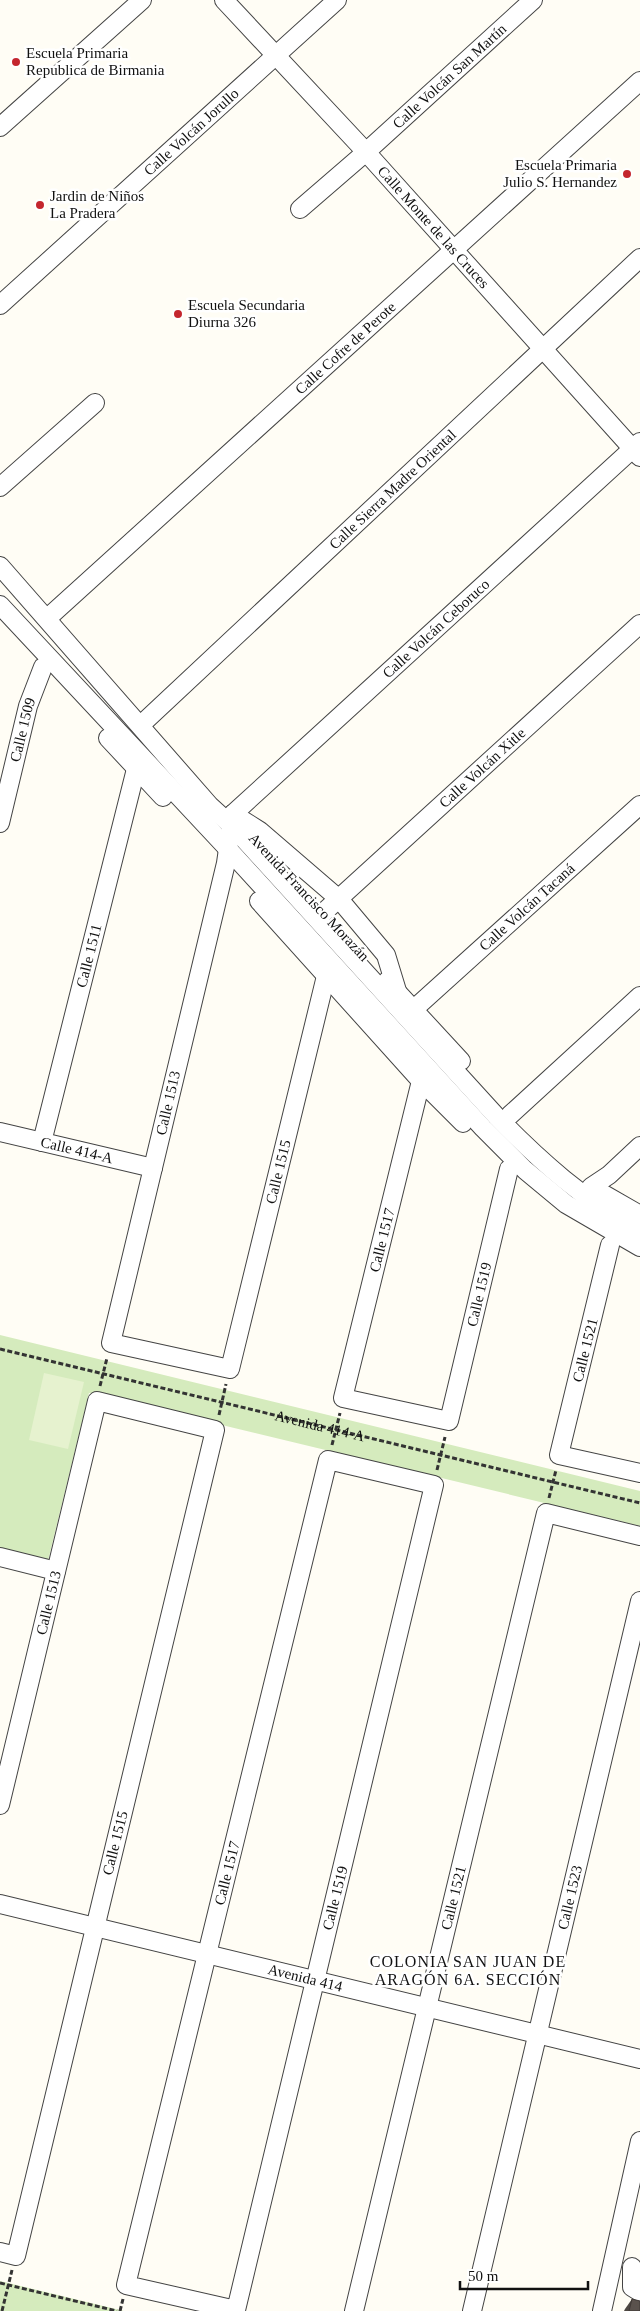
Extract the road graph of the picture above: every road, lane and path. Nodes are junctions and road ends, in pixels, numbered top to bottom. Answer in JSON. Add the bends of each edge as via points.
{"nodes":[{"id":1,"x":142,"y":0,"type":"edge"},
{"id":2,"x":224,"y":0,"type":"edge"},
{"id":3,"x":337,"y":0,"type":"edge"},
{"id":4,"x":532,"y":0,"type":"edge"},
{"id":5,"x":276,"y":56,"type":"junction"},
{"id":6,"x":640,"y":81,"type":"edge"},
{"id":7,"x":0,"y":127,"type":"edge"},
{"id":8,"x":366,"y":152,"type":"junction"},
{"id":9,"x":300,"y":208,"type":"dead end"},
{"id":10,"x":453,"y":249,"type":"junction"},
{"id":11,"x":640,"y":258,"type":"edge"},
{"id":12,"x":0,"y":305,"type":"edge"},
{"id":13,"x":543,"y":347,"type":"junction"},
{"id":14,"x":95,"y":403,"type":"dead end"},
{"id":15,"x":637,"y":449,"type":"edge"},
{"id":16,"x":0,"y":487,"type":"edge"},
{"id":17,"x":0,"y":555,"type":"edge"},
{"id":18,"x":0,"y":566,"type":"edge"},
{"id":19,"x":0,"y":605,"type":"edge"},
{"id":20,"x":52,"y":614,"type":"junction"},
{"id":21,"x":0,"y":621,"type":"edge"},
{"id":22,"x":640,"y":624,"type":"edge"},
{"id":23,"x":43,"y":667,"type":"junction"},
{"id":24,"x":145,"y":721,"type":"junction"},
{"id":25,"x":136,"y":769,"type":"junction"},
{"id":26,"x":640,"y":806,"type":"edge"},
{"id":27,"x":232,"y":820,"type":"junction"},
{"id":28,"x":0,"y":823,"type":"edge"},
{"id":29,"x":227,"y":856,"type":"junction"},
{"id":30,"x":339,"y":899,"type":"junction"},
{"id":31,"x":324,"y":912,"type":"junction"},
{"id":32,"x":326,"y":976,"type":"junction"},
{"id":33,"x":397,"y":992,"type":"junction"},
{"id":34,"x":640,"y":996,"type":"edge"},
{"id":35,"x":414,"y":1009,"type":"junction"},
{"id":36,"x":421,"y":1081,"type":"junction"},
{"id":37,"x":510,"y":1115,"type":"junction"},
{"id":38,"x":0,"y":1132,"type":"edge"},
{"id":39,"x":42,"y":1142,"type":"junction"},
{"id":40,"x":640,"y":1146,"type":"edge"},
{"id":41,"x":153,"y":1168,"type":"junction"},
{"id":42,"x":509,"y":1169,"type":"junction"},
{"id":43,"x":591,"y":1187,"type":"junction"},
{"id":44,"x":640,"y":1215,"type":"edge"},
{"id":45,"x":640,"y":1230,"type":"edge"},
{"id":46,"x":610,"y":1245,"type":"junction"},
{"id":47,"x":640,"y":1247,"type":"edge"},
{"id":48,"x":640,"y":1260,"type":"edge"},
{"id":49,"x":111,"y":1343,"type":"junction"},
{"id":50,"x":0,"y":1349,"type":"edge"},
{"id":51,"x":230,"y":1369,"type":"junction"},
{"id":52,"x":103,"y":1374,"type":"junction"},
{"id":53,"x":343,"y":1398,"type":"junction"},
{"id":54,"x":97,"y":1401,"type":"junction"},
{"id":55,"x":222,"y":1402,"type":"junction"},
{"id":56,"x":449,"y":1421,"type":"junction"},
{"id":57,"x":216,"y":1430,"type":"junction"},
{"id":58,"x":335,"y":1430,"type":"junction"},
{"id":59,"x":441,"y":1455,"type":"junction"},
{"id":60,"x":560,"y":1455,"type":"junction"},
{"id":61,"x":328,"y":1460,"type":"junction"},
{"id":62,"x":640,"y":1473,"type":"edge"},
{"id":63,"x":553,"y":1482,"type":"junction"},
{"id":64,"x":434,"y":1485,"type":"junction"},
{"id":65,"x":640,"y":1503,"type":"edge"},
{"id":66,"x":546,"y":1513,"type":"junction"},
{"id":67,"x":640,"y":1536,"type":"edge"},
{"id":68,"x":0,"y":1557,"type":"edge"},
{"id":69,"x":56,"y":1571,"type":"junction"},
{"id":70,"x":640,"y":1600,"type":"edge"},
{"id":71,"x":0,"y":1805,"type":"edge"},
{"id":72,"x":0,"y":1904,"type":"edge"},
{"id":73,"x":95,"y":1927,"type":"junction"},
{"id":74,"x":207,"y":1954,"type":"junction"},
{"id":75,"x":315,"y":1980,"type":"junction"},
{"id":76,"x":427,"y":2007,"type":"junction"},
{"id":77,"x":538,"y":2034,"type":"junction"},
{"id":78,"x":640,"y":2059,"type":"edge"},
{"id":79,"x":640,"y":2141,"type":"edge"},
{"id":80,"x":8,"y":2254,"type":"edge"},
{"id":81,"x":614,"y":2263,"type":"junction"},
{"id":82,"x":636,"y":2268,"type":"edge"},
{"id":83,"x":0,"y":2283,"type":"edge"},
{"id":84,"x":8,"y":2285,"type":"junction"},
{"id":85,"x":640,"y":2292,"type":"edge"},
{"id":86,"x":236,"y":2310,"type":"edge"},
{"id":87,"x":2,"y":2311,"type":"edge"},
{"id":88,"x":117,"y":2311,"type":"edge"},
{"id":89,"x":354,"y":2311,"type":"edge"},
{"id":90,"x":472,"y":2311,"type":"edge"},
{"id":91,"x":602,"y":2311,"type":"edge"}],
"edges":[{"from":1,"to":7,"type":"street"},
{"from":2,"to":5,"type":"street","name":"Calle Monte de las Cruces"},
{"from":3,"to":5,"type":"street","name":"Calle Volcán Jorullo"},
{"from":4,"to":8,"type":"street","name":"Calle Volcán San Martín"},
{"from":5,"to":8,"type":"street","name":"Calle Monte de las Cruces"},
{"from":5,"to":12,"type":"street","name":"Calle Volcán Jorullo"},
{"from":6,"to":10,"type":"street","name":"Calle Cofre de Perote"},
{"from":8,"to":9,"type":"street","name":"Calle Volcán San Martín"},
{"from":8,"to":10,"type":"street","name":"Calle Monte de las Cruces"},
{"from":10,"to":13,"type":"street","name":"Calle Monte de las Cruces"},
{"from":10,"to":20,"type":"street","name":"Calle Cofre de Perote"},
{"from":11,"to":13,"type":"street","name":"Calle Sierra Madre Oriental"},
{"from":13,"to":15,"type":"street","name":"Calle Monte de las Cruces"},
{"from":13,"to":24,"type":"street","name":"Calle Sierra Madre Oriental"},
{"from":14,"to":16,"type":"street"},
{"from":15,"to":27,"type":"street","name":"Calle Volcán Ceboruco"},
{"from":17,"to":20,"type":"street","name":"Avenida Francisco Morazán"},
{"from":18,"to":27,"type":"street","via":[[210,806]]},
{"from":19,"to":29,"type":"street"},
{"from":20,"to":24,"type":"street","name":"Avenida Francisco Morazán"},
{"from":21,"to":23,"type":"street"},
{"from":22,"to":30,"type":"street","name":"Calle Volcán Xitle"},
{"from":23,"to":25,"type":"street"},
{"from":23,"to":28,"type":"street","name":"Calle 1509","via":[[28,706]]},
{"from":24,"to":27,"type":"street","name":"Avenida Francisco Morazán"},
{"from":25,"to":29,"type":"street"},
{"from":25,"to":39,"type":"street","name":"Calle 1511"},
{"from":26,"to":35,"type":"street","name":"Calle Volcán Tacaná"},
{"from":27,"to":29,"type":"street","name":"Calle 1513"},
{"from":27,"to":30,"type":"street","via":[[260,831]]},
{"from":27,"to":31,"type":"street","name":"Avenida Francisco Morazán"},
{"from":27,"to":45,"type":"street","via":[[410,1023],[538,1158],[579,1191]]},
{"from":29,"to":32,"type":"street"},
{"from":29,"to":41,"type":"street","name":"Calle 1513"},
{"from":29,"to":47,"type":"street","via":[[525,1170],[566,1204]]},
{"from":30,"to":31,"type":"street","name":"Calle Volcán Xitle"},
{"from":30,"to":33,"type":"street","via":[[386,955]]},
{"from":31,"to":33,"type":"street","name":"Avenida Francisco Morazán"},
{"from":32,"to":36,"type":"street"},
{"from":32,"to":51,"type":"street","name":"Calle 1515"},
{"from":33,"to":35,"type":"street","name":"Avenida Francisco Morazán"},
{"from":34,"to":37,"type":"street"},
{"from":35,"to":37,"type":"street","name":"Avenida Francisco Morazán"},
{"from":36,"to":42,"type":"street"},
{"from":36,"to":53,"type":"street","name":"Calle 1517"},
{"from":37,"to":43,"type":"street","name":"Avenida Francisco Morazán"},
{"from":38,"to":39,"type":"street","name":"Calle 414-A"},
{"from":39,"to":41,"type":"street","name":"Calle 414-A"},
{"from":40,"to":43,"type":"street"},
{"from":41,"to":49,"type":"street","name":"Calle 1513"},
{"from":42,"to":46,"type":"street"},
{"from":42,"to":56,"type":"street","name":"Calle 1519"},
{"from":43,"to":44,"type":"street","name":"Avenida Francisco Morazán"},
{"from":46,"to":48,"type":"street"},
{"from":46,"to":60,"type":"street","name":"Calle 1521"},
{"from":49,"to":51,"type":"street"},
{"from":49,"to":52,"type":"path"},
{"from":50,"to":52,"type":"path","name":"Avenida 414-A"},
{"from":51,"to":55,"type":"path"},
{"from":52,"to":54,"type":"path"},
{"from":52,"to":55,"type":"path","name":"Avenida 414-A"},
{"from":53,"to":56,"type":"street"},
{"from":53,"to":58,"type":"path"},
{"from":54,"to":57,"type":"street"},
{"from":54,"to":69,"type":"street","name":"Calle 1513"},
{"from":55,"to":57,"type":"path"},
{"from":55,"to":58,"type":"path","name":"Avenida 414-A"},
{"from":56,"to":59,"type":"path"},
{"from":57,"to":73,"type":"street","name":"Calle 1515"},
{"from":58,"to":59,"type":"path","name":"Avenida 414-A"},
{"from":58,"to":61,"type":"path"},
{"from":59,"to":63,"type":"path","name":"Avenida 414-A"},
{"from":59,"to":64,"type":"path"},
{"from":60,"to":62,"type":"street"},
{"from":60,"to":63,"type":"path"},
{"from":61,"to":64,"type":"street","name":"Avenida 414-A"},
{"from":61,"to":74,"type":"street","name":"Calle 1517"},
{"from":63,"to":65,"type":"path","name":"Avenida 414-A"},
{"from":63,"to":66,"type":"path"},
{"from":64,"to":75,"type":"street","name":"Calle 1519"},
{"from":66,"to":67,"type":"street"},
{"from":66,"to":76,"type":"street","name":"Calle 1521"},
{"from":68,"to":69,"type":"street"},
{"from":69,"to":71,"type":"street","name":"Calle 1513"},
{"from":70,"to":77,"type":"street","name":"Calle 1523"},
{"from":72,"to":73,"type":"street","name":"Avenida 414"},
{"from":73,"to":74,"type":"street","name":"Avenida 414"},
{"from":73,"to":80,"type":"street","name":"Calle 1515"},
{"from":74,"to":75,"type":"street","name":"Avenida 414"},
{"from":74,"to":86,"type":"street","name":"Calle 1517","via":[[126,2285]]},
{"from":75,"to":76,"type":"street","name":"Avenida 414"},
{"from":75,"to":86,"type":"street","name":"Calle 1519"},
{"from":76,"to":77,"type":"street","name":"Avenida 414"},
{"from":76,"to":89,"type":"street","name":"Calle 1521"},
{"from":77,"to":78,"type":"street","name":"Avenida 414"},
{"from":77,"to":90,"type":"street","name":"Calle 1523"},
{"from":79,"to":81,"type":"street"},
{"from":80,"to":84,"type":"path"},
{"from":81,"to":82,"type":"street"},
{"from":81,"to":91,"type":"street"},
{"from":82,"to":85,"type":"street","via":[[632,2287]]},
{"from":83,"to":84,"type":"path"},
{"from":84,"to":87,"type":"path"},
{"from":84,"to":88,"type":"path"}]}
